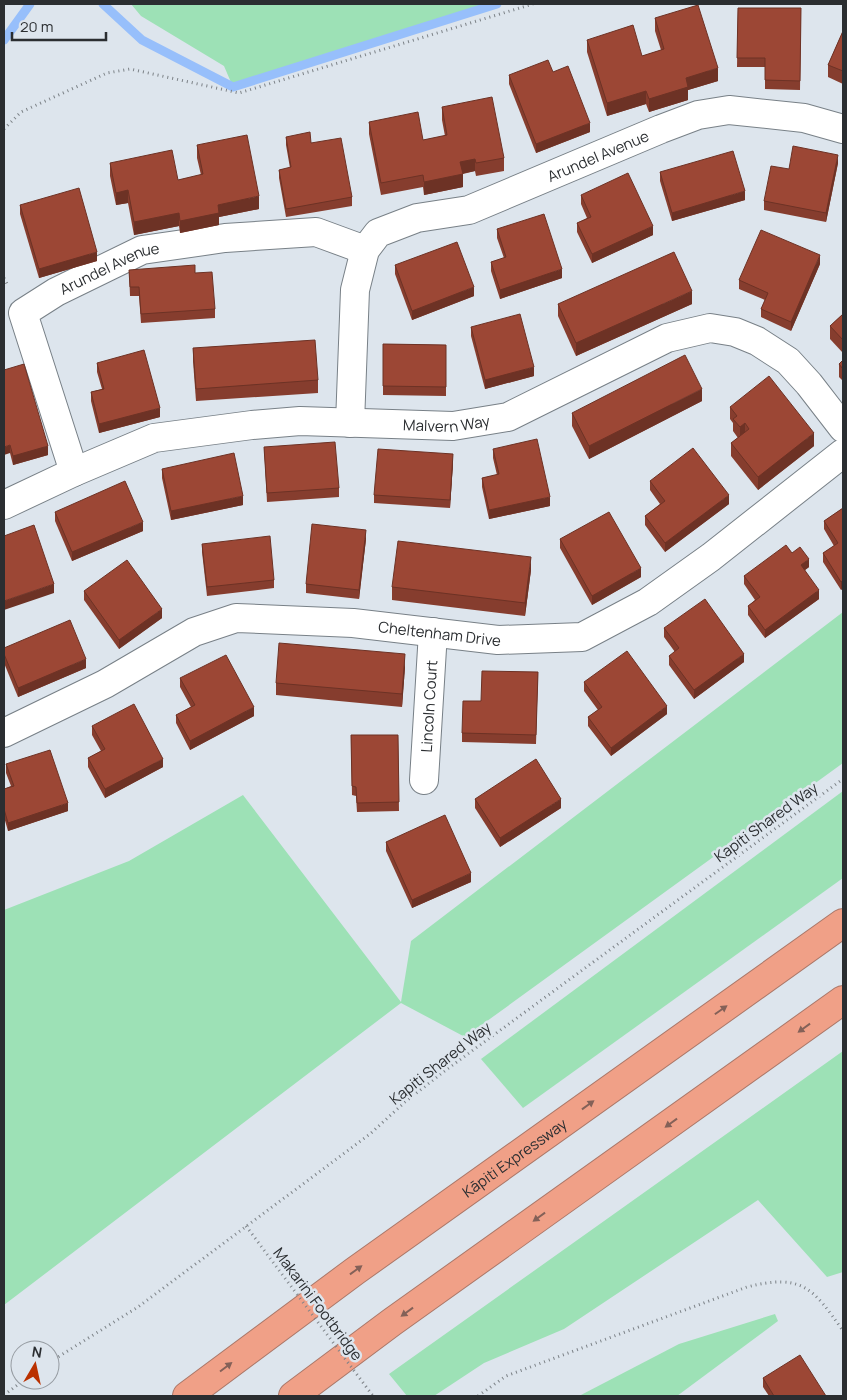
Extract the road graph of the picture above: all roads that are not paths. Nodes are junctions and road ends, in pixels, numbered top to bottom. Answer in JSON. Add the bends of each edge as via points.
{"nodes":[{"id":1,"x":843,"y":129,"type":"edge"},
{"id":2,"x":365,"y":250,"type":"junction"},
{"id":3,"x":350,"y":423,"type":"junction"},
{"id":4,"x":843,"y":428,"type":"edge"},
{"id":5,"x":843,"y":453,"type":"edge"},
{"id":6,"x":74,"y":472,"type":"junction"},
{"id":7,"x":4,"y":505,"type":"edge"},
{"id":8,"x":433,"y":632,"type":"junction"},
{"id":9,"x":4,"y":733,"type":"edge"},
{"id":10,"x":424,"y":780,"type":"dead end"},
{"id":11,"x":843,"y":923,"type":"edge"},
{"id":12,"x":843,"y":1000,"type":"edge"},
{"id":13,"x":187,"y":1396,"type":"edge"},
{"id":14,"x":293,"y":1396,"type":"edge"}],
"edges":[{"from":1,"to":2,"type":"street","name":"Arundel Avenue","via":[[804,118],[729,110],[698,115],[469,210],[417,218],[378,233]]},
{"from":2,"to":3,"type":"street","name":"Arundel Avenue","via":[[355,290]]},
{"from":2,"to":6,"type":"street","name":"Arundel Avenue","via":[[316,232],[225,238],[142,250],[56,292],[23,313]]},
{"from":3,"to":4,"type":"street","name":"Malvern Way","via":[[453,426],[508,417],[667,338],[710,328],[735,332],[757,341],[788,360]]},
{"from":3,"to":6,"type":"street","name":"Malvern Way","via":[[281,423],[154,438]]},
{"from":5,"to":8,"type":"street","name":"Cheltenham Drive","via":[[648,602],[582,637],[498,640]]},
{"from":6,"to":7,"type":"street","name":"Malvern Way"},
{"from":8,"to":9,"type":"street","name":"Cheltenham Drive","via":[[236,618],[194,632],[105,684]]},
{"from":8,"to":10,"type":"street","name":"Lincoln Court"},
{"from":13,"to":11,"type":"highway","name":"Kāpiti Expressway","one_way":true,"via":[[355,1271]]},
{"from":12,"to":14,"type":"highway","one_way":true}]}
